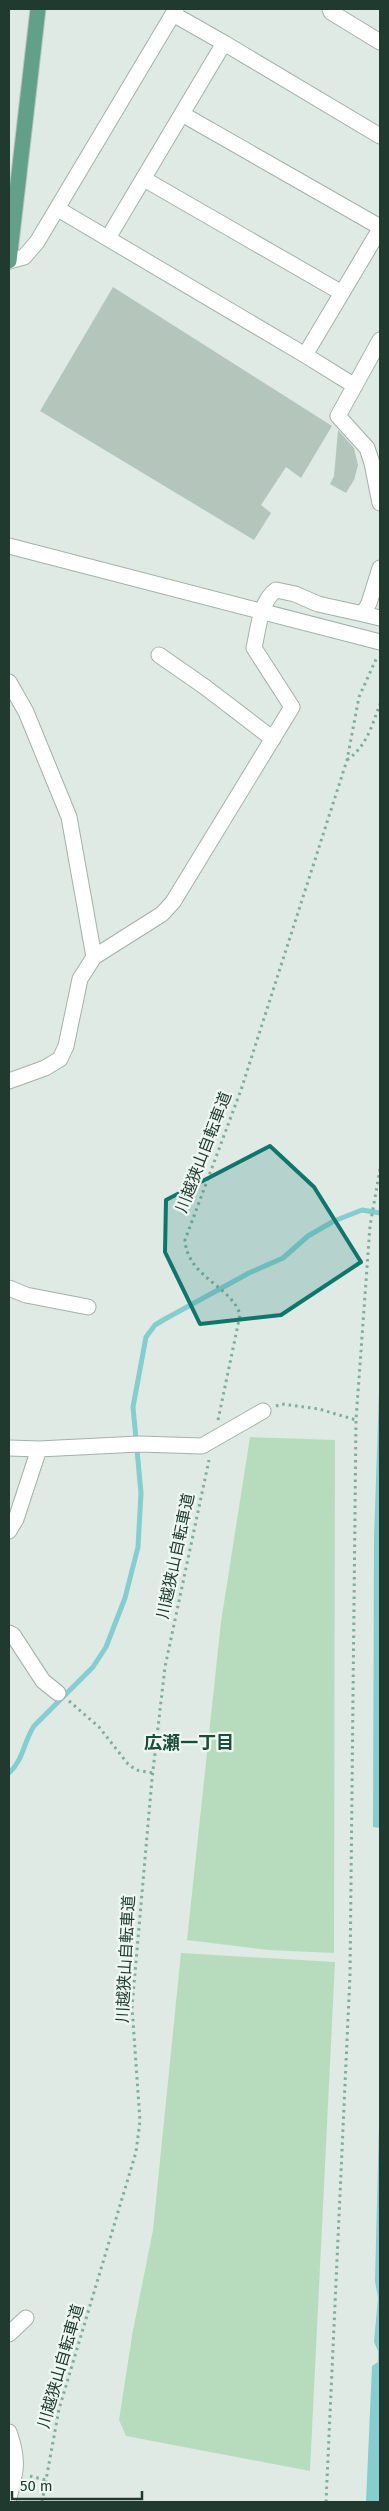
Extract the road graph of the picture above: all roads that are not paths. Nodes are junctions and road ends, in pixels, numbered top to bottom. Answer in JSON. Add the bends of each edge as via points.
{"nodes":[{"id":1,"x":38,"y":9,"type":"edge"},
{"id":2,"x":330,"y":9,"type":"edge"},
{"id":3,"x":175,"y":11,"type":"edge"},
{"id":4,"x":380,"y":42,"type":"edge"},
{"id":5,"x":224,"y":43,"type":"junction"},
{"id":6,"x":182,"y":114,"type":"junction"},
{"id":7,"x":380,"y":136,"type":"edge"},
{"id":8,"x":144,"y":179,"type":"junction"},
{"id":9,"x":58,"y":210,"type":"junction"},
{"id":10,"x":380,"y":228,"type":"edge"},
{"id":11,"x":108,"y":238,"type":"junction"},
{"id":12,"x":9,"y":261,"type":"edge"},
{"id":13,"x":342,"y":293,"type":"junction"},
{"id":14,"x":380,"y":340,"type":"edge"},
{"id":15,"x":306,"y":354,"type":"junction"},
{"id":16,"x":355,"y":386,"type":"junction"},
{"id":17,"x":380,"y":504,"type":"edge"},
{"id":18,"x":9,"y":546,"type":"edge"},
{"id":19,"x":380,"y":568,"type":"edge"},
{"id":20,"x":262,"y":612,"type":"junction"},
{"id":21,"x":363,"y":614,"type":"junction"},
{"id":22,"x":380,"y":618,"type":"edge"},
{"id":23,"x":380,"y":642,"type":"edge"},
{"id":24,"x":159,"y":655,"type":"dead end"},
{"id":25,"x":9,"y":682,"type":"edge"},
{"id":26,"x":272,"y":739,"type":"junction"},
{"id":27,"x":94,"y":957,"type":"junction"},
{"id":28,"x":9,"y":1081,"type":"edge"},
{"id":29,"x":9,"y":1288,"type":"edge"},
{"id":30,"x":88,"y":1307,"type":"dead end"},
{"id":31,"x":263,"y":1411,"type":"road end"},
{"id":32,"x":9,"y":1448,"type":"edge"},
{"id":33,"x":39,"y":1449,"type":"junction"},
{"id":34,"x":9,"y":1531,"type":"edge"},
{"id":35,"x":9,"y":1633,"type":"edge"},
{"id":36,"x":58,"y":1693,"type":"road end"},
{"id":37,"x":26,"y":2318,"type":"dead end"},
{"id":38,"x":9,"y":2334,"type":"edge"},
{"id":39,"x":9,"y":2432,"type":"edge"},
{"id":40,"x":9,"y":2498,"type":"edge"}],
"edges":[{"from":1,"to":12,"type":"main road"},
{"from":2,"to":4,"type":"street"},
{"from":3,"to":5,"type":"street"},
{"from":3,"to":9,"type":"street"},
{"from":5,"to":6,"type":"street"},
{"from":5,"to":7,"type":"street"},
{"from":6,"to":8,"type":"street"},
{"from":6,"to":10,"type":"street"},
{"from":8,"to":11,"type":"street"},
{"from":8,"to":13,"type":"street"},
{"from":9,"to":11,"type":"street"},
{"from":9,"to":12,"type":"street","via":[[31,251],[24,257]]},
{"from":10,"to":13,"type":"street"},
{"from":11,"to":15,"type":"street"},
{"from":13,"to":15,"type":"street"},
{"from":14,"to":16,"type":"street"},
{"from":15,"to":16,"type":"street"},
{"from":16,"to":17,"type":"street","via":[[338,416],[367,448]]},
{"from":18,"to":20,"type":"street"},
{"from":19,"to":21,"type":"street"},
{"from":20,"to":21,"type":"street","via":[[276,590]]},
{"from":20,"to":23,"type":"street"},
{"from":20,"to":26,"type":"street","via":[[254,648],[292,706]]},
{"from":21,"to":22,"type":"street"},
{"from":24,"to":26,"type":"street"},
{"from":25,"to":27,"type":"street","via":[[26,712],[69,817]]},
{"from":26,"to":27,"type":"street","via":[[173,902],[162,914]]},
{"from":27,"to":28,"type":"street","via":[[80,979],[66,1046],[60,1059]]},
{"from":29,"to":30,"type":"street","via":[[26,1295]]},
{"from":31,"to":33,"type":"street","via":[[202,1446],[136,1444]]},
{"from":32,"to":33,"type":"street"},
{"from":33,"to":34,"type":"street"},
{"from":35,"to":36,"type":"street","via":[[43,1681]]},
{"from":37,"to":38,"type":"street"},
{"from":39,"to":40,"type":"street","via":[[16,2452]]}]}
